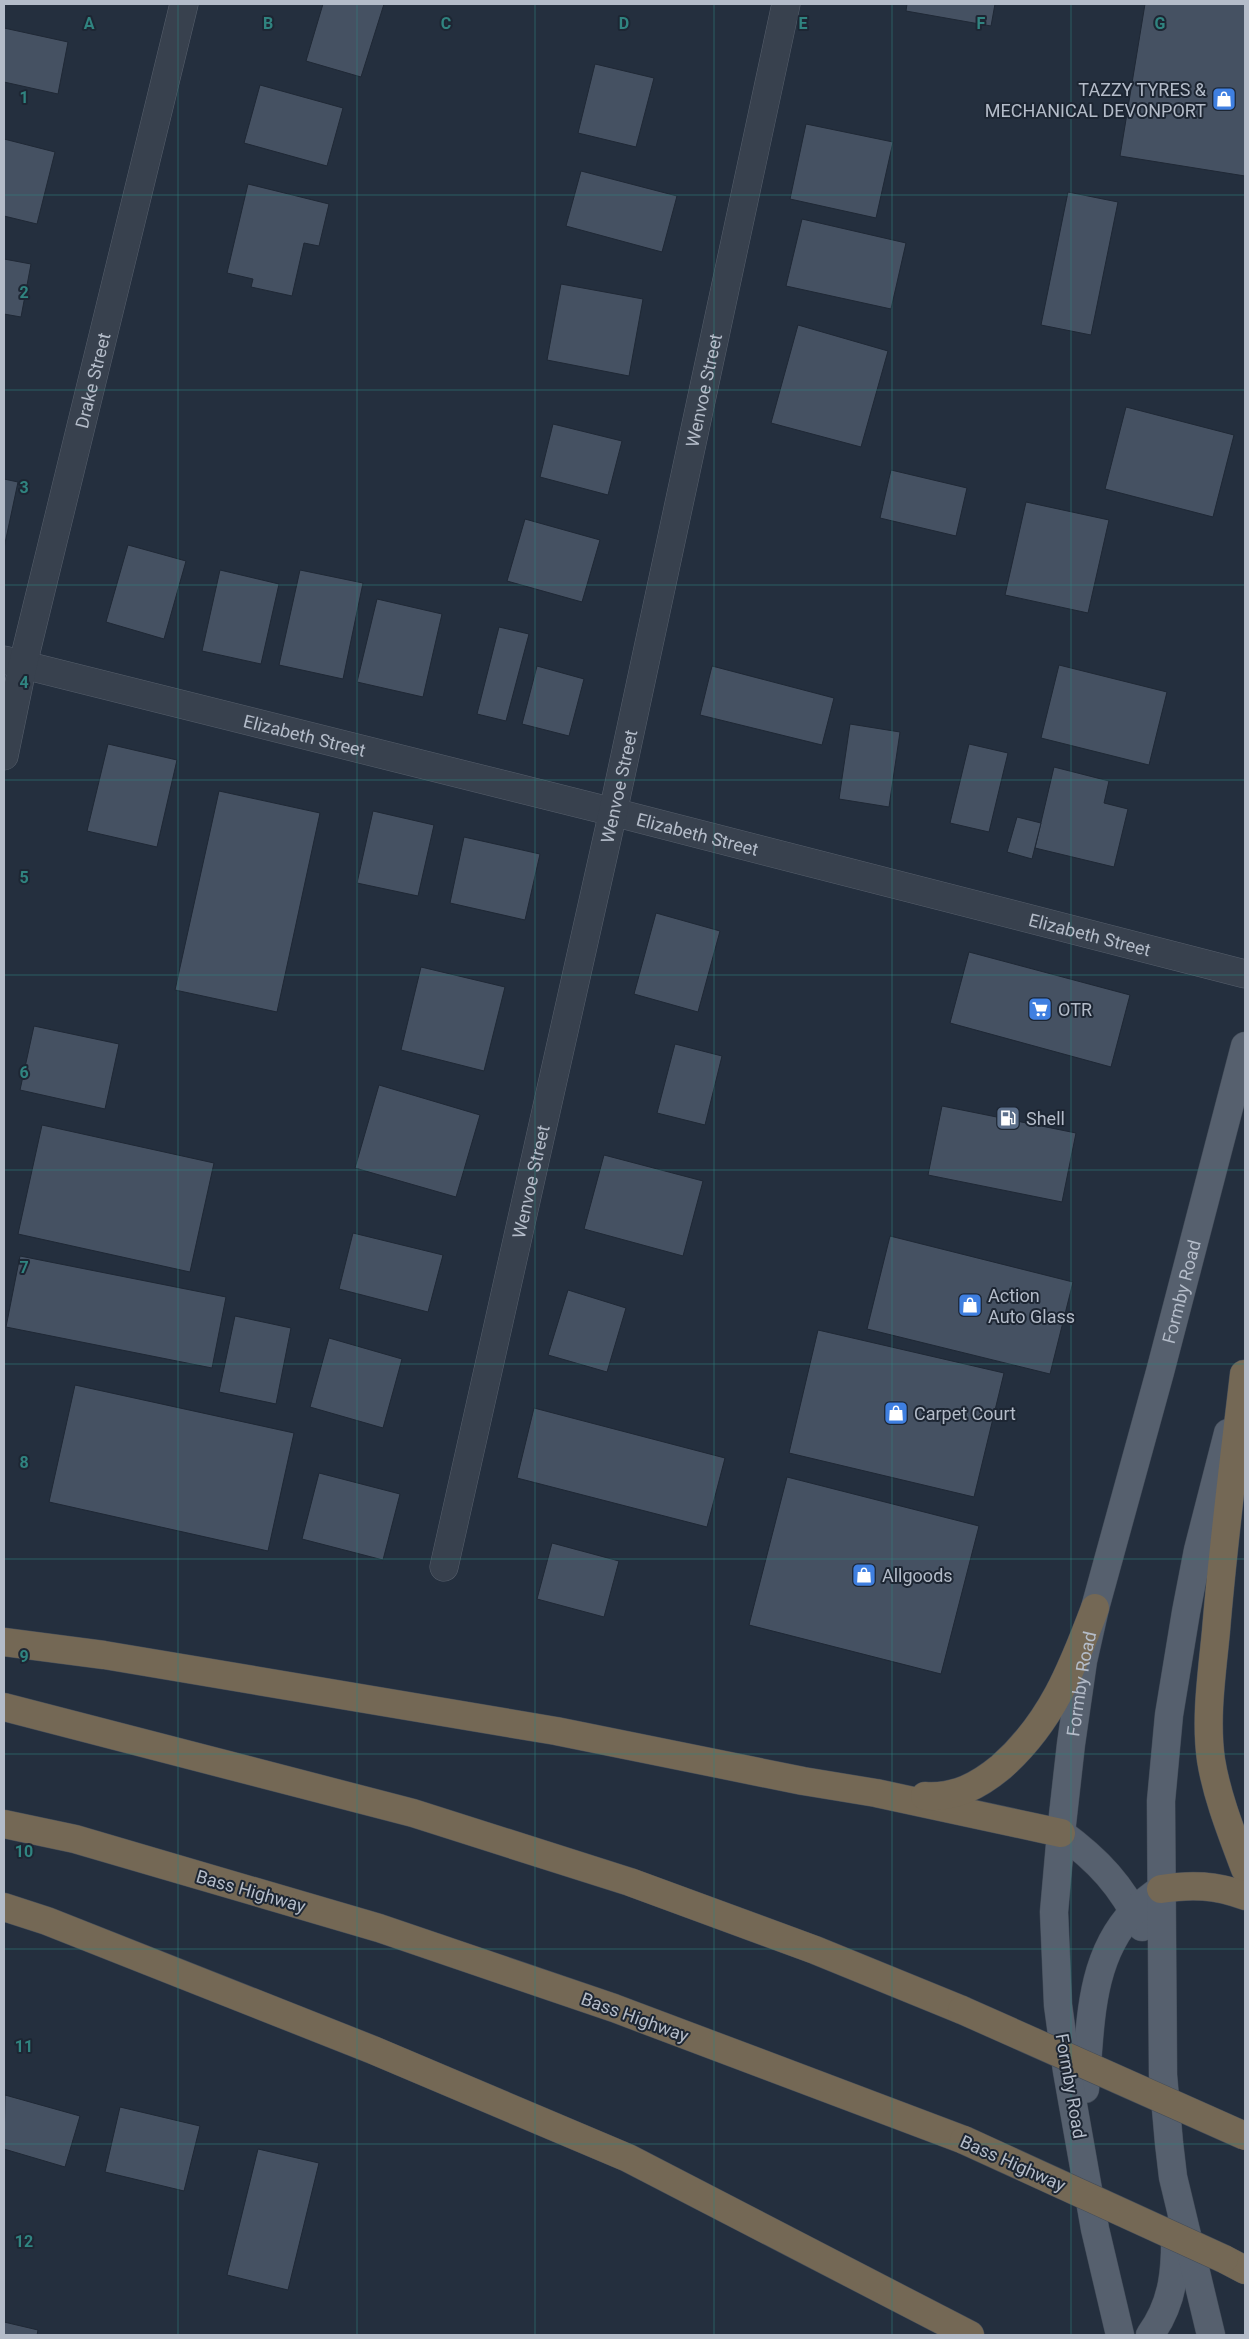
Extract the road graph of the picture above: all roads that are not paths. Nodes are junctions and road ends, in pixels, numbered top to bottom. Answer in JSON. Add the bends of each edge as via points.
{"nodes":[{"id":1,"x":184,"y":4,"type":"edge"},
{"id":2,"x":786,"y":4,"type":"edge"},
{"id":3,"x":13,"y":662,"type":"edge"},
{"id":4,"x":4,"y":756,"type":"edge"},
{"id":5,"x":613,"y":812,"type":"junction"},
{"id":6,"x":1245,"y":974,"type":"edge"},
{"id":7,"x":1245,"y":1046,"type":"edge"},
{"id":8,"x":1244,"y":1371,"type":"edge"},
{"id":9,"x":444,"y":1567,"type":"dead end"},
{"id":10,"x":1095,"y":1608,"type":"junction"},
{"id":11,"x":4,"y":1642,"type":"edge"},
{"id":12,"x":4,"y":1707,"type":"edge"},
{"id":13,"x":876,"y":1793,"type":"junction"},
{"id":14,"x":4,"y":1824,"type":"edge"},
{"id":15,"x":1061,"y":1833,"type":"junction"},
{"id":16,"x":1245,"y":1869,"type":"edge"},
{"id":17,"x":1161,"y":1889,"type":"junction"},
{"id":18,"x":1245,"y":1896,"type":"edge"},
{"id":19,"x":4,"y":1907,"type":"edge"},
{"id":20,"x":1134,"y":1910,"type":"junction"},
{"id":21,"x":1161,"y":1973,"type":"junction"},
{"id":22,"x":1245,"y":2136,"type":"edge"},
{"id":23,"x":1080,"y":2143,"type":"junction"},
{"id":24,"x":1173,"y":2177,"type":"junction"},
{"id":25,"x":1235,"y":2264,"type":"edge"},
{"id":26,"x":918,"y":2310,"type":"junction"},
{"id":27,"x":962,"y":2335,"type":"edge"},
{"id":28,"x":970,"y":2335,"type":"edge"},
{"id":29,"x":1120,"y":2335,"type":"edge"},
{"id":30,"x":1150,"y":2335,"type":"edge"},
{"id":31,"x":1211,"y":2335,"type":"edge"}],
"edges":[{"from":1,"to":3,"type":"street","name":"Drake Street"},
{"from":2,"to":5,"type":"street","name":"Wenvoe Street"},
{"from":3,"to":4,"type":"street","name":"Drake Street"},
{"from":3,"to":5,"type":"street","name":"Elizabeth Street"},
{"from":5,"to":6,"type":"street","name":"Elizabeth Street"},
{"from":5,"to":9,"type":"street","name":"Wenvoe Street"},
{"from":7,"to":10,"type":"main road","name":"Formby Road"},
{"from":8,"to":16,"type":"highway","via":[[1218,1603],[1209,1735],[1211,1762],[1219,1792]]},
{"from":8,"to":17,"type":"main road","via":[[1198,1550],[1177,1661],[1161,1801]]},
{"from":10,"to":13,"type":"highway","via":[[1073,1664],[1044,1720],[996,1771],[952,1795]]},
{"from":10,"to":15,"type":"main road","name":"Formby Road","via":[[1076,1707]]},
{"from":11,"to":13,"type":"highway","via":[[556,1731]]},
{"from":12,"to":22,"type":"highway","bridge":true,"via":[[423,1816],[630,1882],[816,1950],[962,2010]]},
{"from":13,"to":15,"type":"highway"},
{"from":14,"to":25,"type":"highway","name":"Bass Highway","bridge":true,"via":[[75,1839],[379,1928],[614,2008],[964,2140]]},
{"from":15,"to":20,"type":"main road","via":[[1111,1876]]},
{"from":15,"to":23,"type":"main road","name":"Formby Road","via":[[1054,1912],[1058,2005]]},
{"from":17,"to":18,"type":"highway","via":[[1215,1886]]},
{"from":17,"to":20,"type":"main road"},
{"from":17,"to":21,"type":"main road"},
{"from":19,"to":26,"type":"highway","via":[[48,1921],[364,2047],[628,2158]]},
{"from":20,"to":21,"type":"main road"},
{"from":20,"to":23,"type":"main road","via":[[1109,1946],[1096,1981]]},
{"from":21,"to":24,"type":"main road","via":[[1163,2074]]},
{"from":23,"to":29,"type":"main road","name":"Formby Road","via":[[1095,2229]]},
{"from":24,"to":30,"type":"main road","via":[[1174,2275],[1165,2311]]},
{"from":24,"to":31,"type":"main road"},
{"from":26,"to":27,"type":"highway"},
{"from":26,"to":28,"type":"highway"}]}
